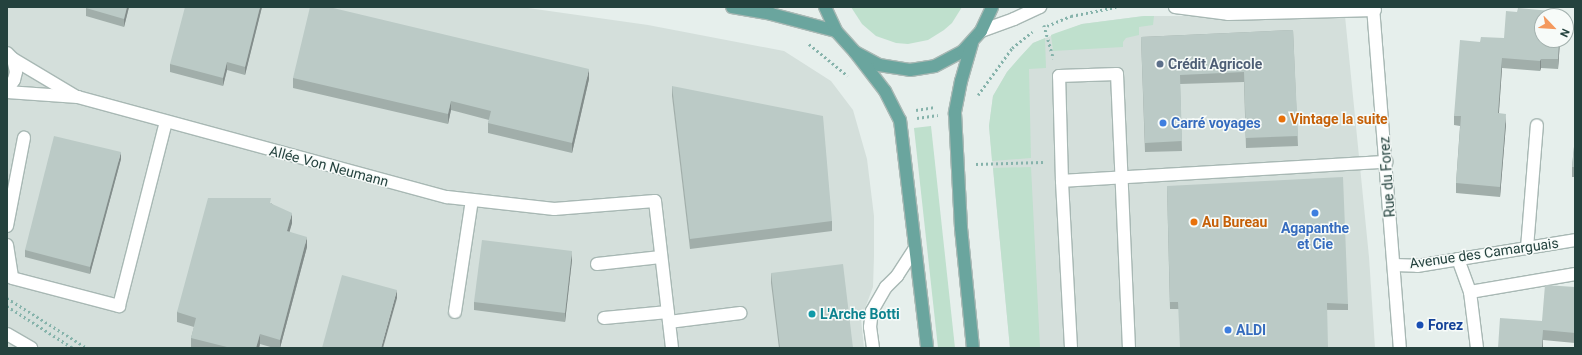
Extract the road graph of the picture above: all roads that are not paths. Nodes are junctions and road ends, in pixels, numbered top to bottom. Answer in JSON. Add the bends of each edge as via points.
{"nodes":[{"id":1,"x":732,"y":7,"type":"edge"},
{"id":2,"x":825,"y":7,"type":"edge"},
{"id":3,"x":992,"y":7,"type":"edge"},
{"id":4,"x":1040,"y":7,"type":"edge"},
{"id":5,"x":1175,"y":7,"type":"edge"},
{"id":6,"x":1374,"y":8,"type":"edge"},
{"id":7,"x":836,"y":31,"type":"junction"},
{"id":8,"x":980,"y":32,"type":"junction"},
{"id":9,"x":972,"y":43,"type":"junction"},
{"id":10,"x":855,"y":52,"type":"junction"},
{"id":11,"x":10,"y":56,"type":"edge"},
{"id":12,"x":7,"y":91,"type":"edge"},
{"id":13,"x":78,"y":97,"type":"junction"},
{"id":14,"x":166,"y":122,"type":"junction"},
{"id":15,"x":1537,"y":125,"type":"dead end"},
{"id":16,"x":24,"y":138,"type":"dead end"},
{"id":17,"x":1386,"y":162,"type":"junction"},
{"id":18,"x":1120,"y":178,"type":"junction"},
{"id":19,"x":1062,"y":181,"type":"junction"},
{"id":20,"x":472,"y":200,"type":"junction"},
{"id":21,"x":7,"y":226,"type":"edge"},
{"id":22,"x":1575,"y":240,"type":"edge"},
{"id":23,"x":7,"y":244,"type":"edge"},
{"id":24,"x":915,"y":248,"type":"junction"},
{"id":25,"x":1527,"y":248,"type":"junction"},
{"id":26,"x":662,"y":257,"type":"junction"},
{"id":27,"x":1458,"y":259,"type":"junction"},
{"id":28,"x":597,"y":264,"type":"dead end"},
{"id":29,"x":1394,"y":265,"type":"junction"},
{"id":30,"x":1575,"y":274,"type":"edge"},
{"id":31,"x":1470,"y":292,"type":"junction"},
{"id":32,"x":455,"y":312,"type":"dead end"},
{"id":33,"x":740,"y":313,"type":"dead end"},
{"id":34,"x":668,"y":317,"type":"junction"},
{"id":35,"x":604,"y":318,"type":"dead end"},
{"id":36,"x":7,"y":334,"type":"edge"},
{"id":37,"x":31,"y":348,"type":"edge"},
{"id":38,"x":672,"y":348,"type":"edge"},
{"id":39,"x":872,"y":348,"type":"edge"},
{"id":40,"x":927,"y":348,"type":"edge"},
{"id":41,"x":973,"y":348,"type":"edge"},
{"id":42,"x":1070,"y":348,"type":"edge"},
{"id":43,"x":1129,"y":348,"type":"edge"},
{"id":44,"x":1400,"y":348,"type":"edge"},
{"id":45,"x":1478,"y":348,"type":"edge"}],
"edges":[{"from":1,"to":7,"type":"main road"},
{"from":2,"to":7,"type":"main road"},
{"from":3,"to":8,"type":"main road"},
{"from":4,"to":8,"type":"street"},
{"from":5,"to":6,"type":"street","via":[[1228,14]]},
{"from":6,"to":17,"type":"street","name":"Rue du Forez"},
{"from":7,"to":10,"type":"main road"},
{"from":8,"to":9,"type":"main road"},
{"from":9,"to":10,"type":"main road","via":[[935,66],[910,70],[879,65]]},
{"from":9,"to":41,"type":"main road","via":[[955,113],[961,228]]},
{"from":10,"to":24,"type":"main road","via":[[885,91],[900,120]]},
{"from":11,"to":12,"type":"street","via":[[16,72]]},
{"from":11,"to":13,"type":"street"},
{"from":12,"to":13,"type":"street","name":"Allée Von Neumann"},
{"from":13,"to":14,"type":"street","name":"Allée Von Neumann"},
{"from":14,"to":20,"type":"street","name":"Allée Von Neumann","via":[[447,197]]},
{"from":14,"to":23,"type":"street","via":[[118,306],[12,278]]},
{"from":15,"to":25,"type":"street"},
{"from":16,"to":21,"type":"street"},
{"from":17,"to":18,"type":"street"},
{"from":17,"to":29,"type":"street","name":"Rue du Forez"},
{"from":18,"to":19,"type":"street"},
{"from":18,"to":19,"type":"street","via":[[1117,74],[1059,76]]},
{"from":18,"to":43,"type":"street"},
{"from":19,"to":42,"type":"street"},
{"from":20,"to":26,"type":"street","name":"Allée Von Neumann","via":[[554,209],[655,201]]},
{"from":20,"to":32,"type":"street"},
{"from":22,"to":25,"type":"street","name":"Avenue des Camarguais"},
{"from":24,"to":39,"type":"street","via":[[872,311]]},
{"from":24,"to":40,"type":"main road"},
{"from":25,"to":27,"type":"street","name":"Avenue des Camarguais"},
{"from":26,"to":28,"type":"street"},
{"from":26,"to":34,"type":"street"},
{"from":27,"to":29,"type":"street","name":"Avenue des Camarguais","via":[[1417,266]]},
{"from":27,"to":31,"type":"street"},
{"from":29,"to":44,"type":"street","name":"Rue du Forez"},
{"from":30,"to":31,"type":"street"},
{"from":31,"to":45,"type":"street"},
{"from":33,"to":34,"type":"street"},
{"from":34,"to":35,"type":"street"},
{"from":34,"to":38,"type":"street"},
{"from":36,"to":37,"type":"street"}]}
